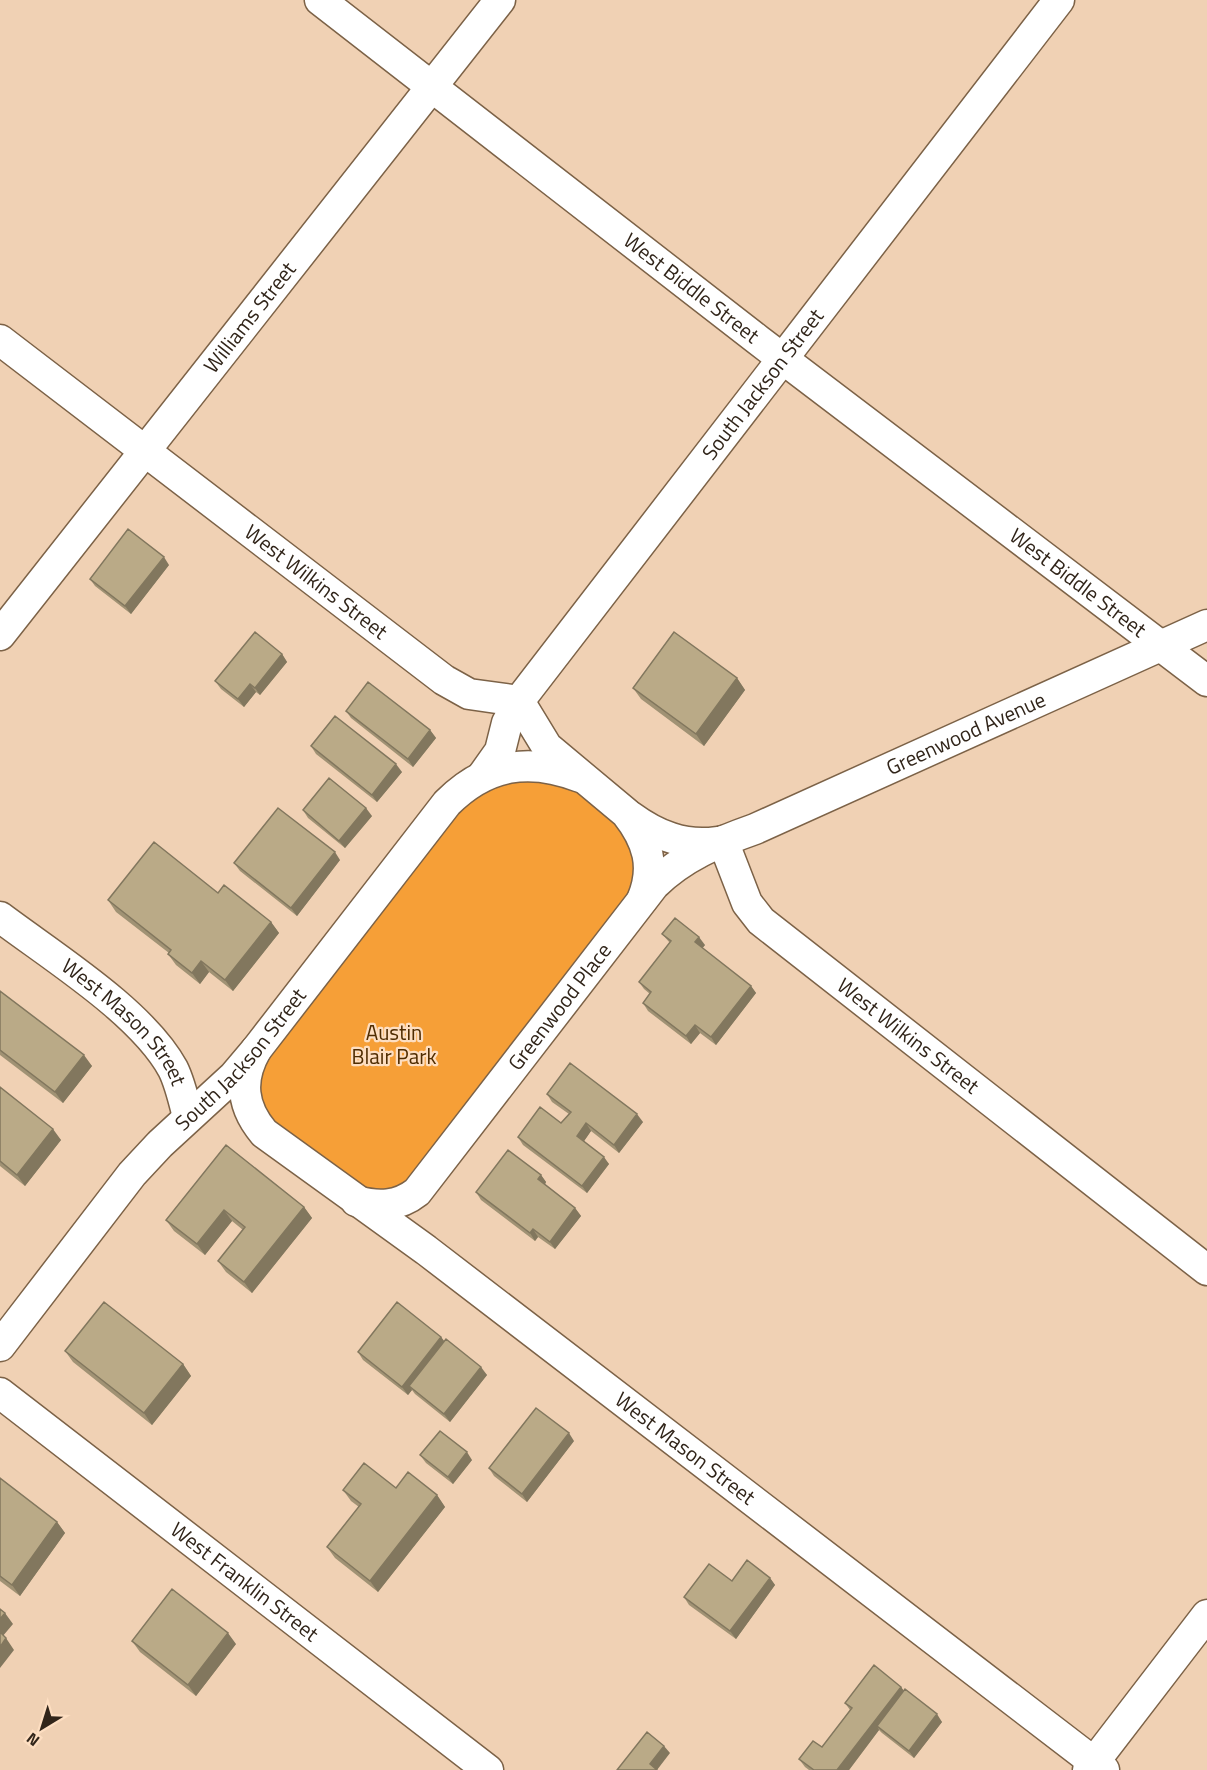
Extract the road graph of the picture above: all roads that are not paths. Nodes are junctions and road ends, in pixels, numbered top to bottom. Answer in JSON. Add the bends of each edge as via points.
{"nodes":[{"id":1,"x":320,"y":0,"type":"edge"},
{"id":2,"x":500,"y":0,"type":"edge"},
{"id":3,"x":1059,"y":0,"type":"edge"},
{"id":4,"x":432,"y":87,"type":"junction"},
{"id":5,"x":0,"y":340,"type":"edge"},
{"id":6,"x":782,"y":358,"type":"junction"},
{"id":7,"x":144,"y":450,"type":"junction"},
{"id":8,"x":1207,"y":625,"type":"edge"},
{"id":9,"x":0,"y":634,"type":"edge"},
{"id":10,"x":1161,"y":646,"type":"junction"},
{"id":11,"x":1207,"y":681,"type":"edge"},
{"id":12,"x":519,"y":701,"type":"junction"},
{"id":13,"x":483,"y":775,"type":"junction"},
{"id":14,"x":580,"y":777,"type":"junction"},
{"id":15,"x":626,"y":813,"type":"junction"},
{"id":16,"x":723,"y":841,"type":"junction"},
{"id":17,"x":641,"y":902,"type":"junction"},
{"id":18,"x":0,"y":917,"type":"edge"},
{"id":19,"x":256,"y":1050,"type":"junction"},
{"id":20,"x":188,"y":1117,"type":"junction"},
{"id":21,"x":264,"y":1133,"type":"junction"},
{"id":22,"x":417,"y":1192,"type":"junction"},
{"id":23,"x":355,"y":1201,"type":"junction"},
{"id":24,"x":426,"y":1250,"type":"junction"},
{"id":25,"x":1207,"y":1270,"type":"edge"},
{"id":26,"x":0,"y":1346,"type":"edge"},
{"id":27,"x":0,"y":1393,"type":"edge"},
{"id":28,"x":1207,"y":1615,"type":"edge"},
{"id":29,"x":1095,"y":1767,"type":"edge"},
{"id":30,"x":489,"y":1770,"type":"edge"}],
"edges":[{"from":1,"to":4,"type":"street","name":"West Biddle Street"},
{"from":2,"to":4,"type":"street","name":"Williams Street"},
{"from":3,"to":6,"type":"street","name":"South Jackson Street"},
{"from":4,"to":6,"type":"street","name":"West Biddle Street"},
{"from":4,"to":7,"type":"street","name":"Williams Street"},
{"from":5,"to":7,"type":"street","name":"West Wilkins Street"},
{"from":6,"to":10,"type":"street","name":"West Biddle Street"},
{"from":6,"to":12,"type":"street","name":"South Jackson Street"},
{"from":7,"to":9,"type":"street","name":"Williams Street"},
{"from":7,"to":12,"type":"street","name":"West Wilkins Street","via":[[444,680],[469,694]]},
{"from":8,"to":10,"type":"street","name":"Greenwood Avenue"},
{"from":10,"to":11,"type":"street","name":"West Biddle Street"},
{"from":10,"to":16,"type":"street","name":"Greenwood Avenue"},
{"from":12,"to":13,"type":"street","name":"South Jackson Street","via":[[507,723],[500,751]]},
{"from":12,"to":14,"type":"street","via":[[547,747]]},
{"from":13,"to":14,"type":"street","name":"South Jackson Street","via":[[526,766]]},
{"from":13,"to":19,"type":"street","name":"South Jackson Street","via":[[447,803]]},
{"from":14,"to":15,"type":"street"},
{"from":15,"to":16,"type":"street","via":[[652,831],[673,839]]},
{"from":15,"to":17,"type":"street","via":[[643,837],[650,864],[650,880]]},
{"from":16,"to":17,"type":"street","name":"Greenwood Place","via":[[664,875]]},
{"from":16,"to":25,"type":"street","name":"West Wilkins Street","via":[[747,903],[761,921]]},
{"from":17,"to":22,"type":"street","name":"Greenwood Place"},
{"from":18,"to":20,"type":"street","name":"West Mason Street","via":[[144,1030],[174,1071]]},
{"from":19,"to":20,"type":"street","name":"South Jackson Street","via":[[234,1076]]},
{"from":19,"to":21,"type":"street","name":"West Mason Street","via":[[245,1069],[246,1096]]},
{"from":20,"to":21,"type":"street","name":"West Mason Street","via":[[223,1115]]},
{"from":20,"to":26,"type":"street","name":"South Jackson Street","via":[[132,1174]]},
{"from":21,"to":23,"type":"street","name":"West Mason Street"},
{"from":22,"to":23,"type":"street","name":"Greenwood Place","via":[[395,1204]]},
{"from":22,"to":24,"type":"street","via":[[413,1212]]},
{"from":23,"to":24,"type":"street","name":"West Mason Street"},
{"from":24,"to":29,"type":"street","name":"West Mason Street"},
{"from":27,"to":30,"type":"street","name":"West Franklin Street"},
{"from":28,"to":29,"type":"street"}]}
